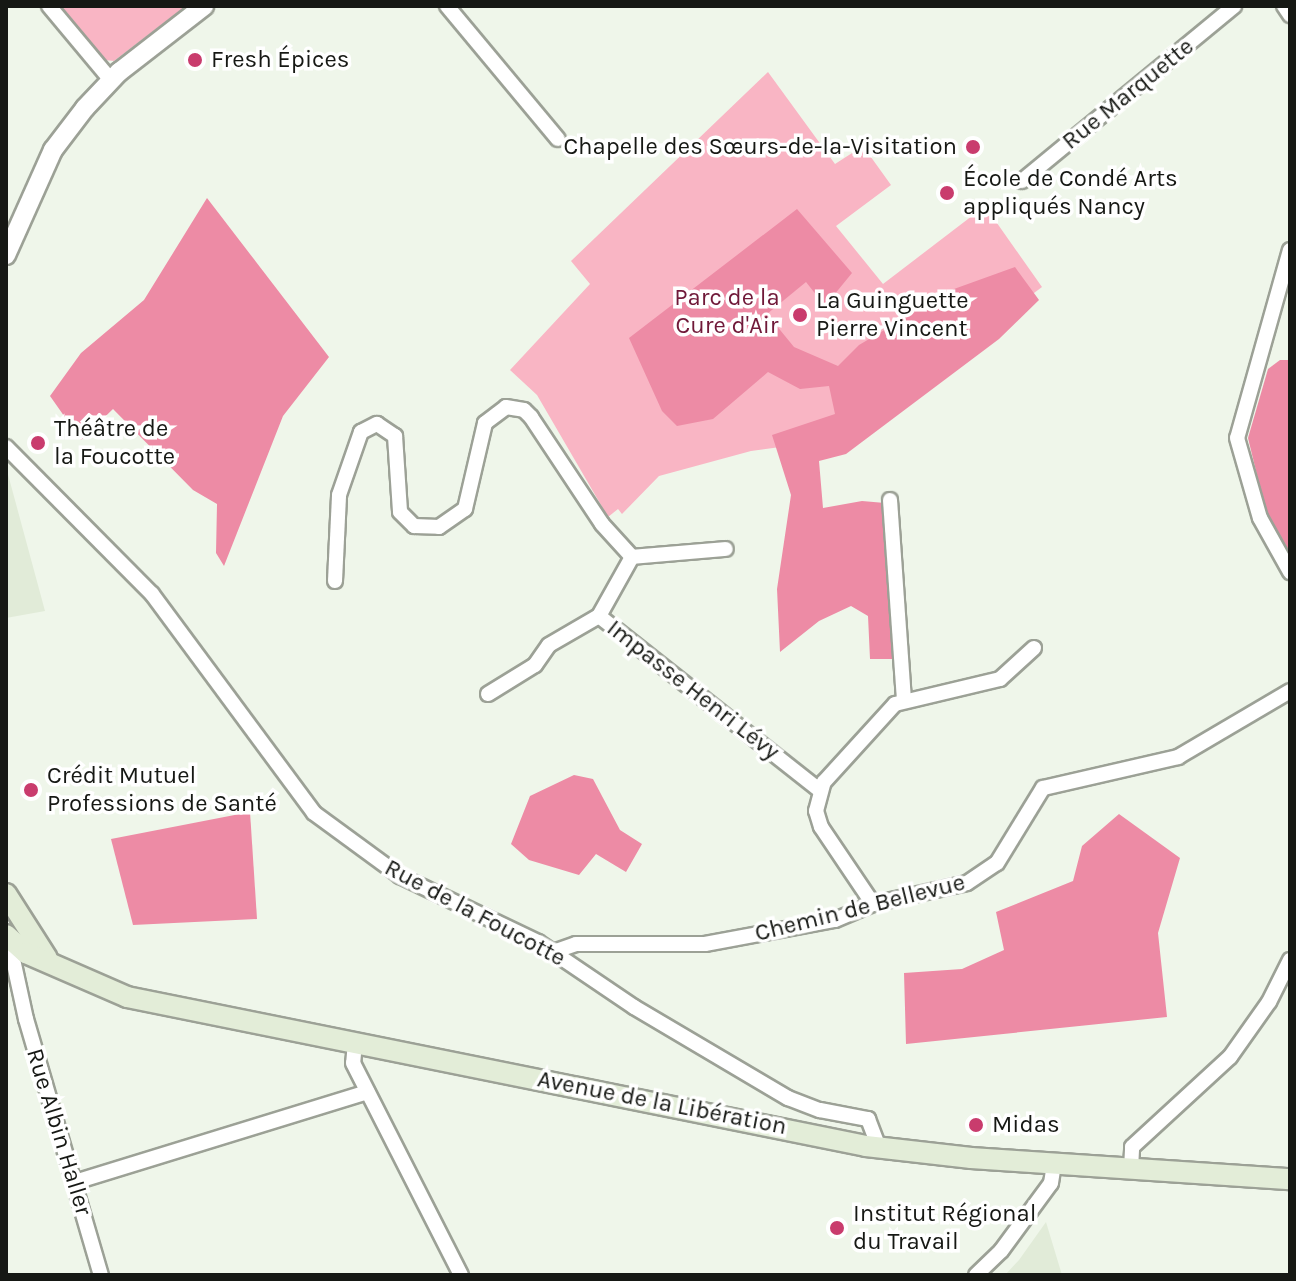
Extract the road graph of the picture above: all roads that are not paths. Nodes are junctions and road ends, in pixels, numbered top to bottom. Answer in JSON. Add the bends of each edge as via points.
{"nodes":[{"id":1,"x":49,"y":6,"type":"edge"},
{"id":2,"x":204,"y":6,"type":"edge"},
{"id":3,"x":447,"y":6,"type":"edge"},
{"id":4,"x":1234,"y":6,"type":"edge"},
{"id":5,"x":1284,"y":6,"type":"edge"},
{"id":6,"x":1290,"y":15,"type":"edge"},
{"id":7,"x":110,"y":79,"type":"junction"},
{"id":8,"x":558,"y":139,"type":"dead end"},
{"id":9,"x":1022,"y":181,"type":"dead end"},
{"id":10,"x":1290,"y":250,"type":"edge"},
{"id":11,"x":6,"y":255,"type":"edge"},
{"id":12,"x":6,"y":447,"type":"edge"},
{"id":13,"x":890,"y":500,"type":"dead end"},
{"id":14,"x":726,"y":549,"type":"dead end"},
{"id":15,"x":632,"y":557,"type":"junction"},
{"id":16,"x":1290,"y":572,"type":"edge"},
{"id":17,"x":335,"y":581,"type":"dead end"},
{"id":18,"x":599,"y":616,"type":"junction"},
{"id":19,"x":1034,"y":648,"type":"dead end"},
{"id":20,"x":1290,"y":691,"type":"edge"},
{"id":21,"x":488,"y":694,"type":"dead end"},
{"id":22,"x":904,"y":698,"type":"junction"},
{"id":23,"x":819,"y":790,"type":"junction"},
{"id":24,"x":6,"y":894,"type":"edge"},
{"id":25,"x":873,"y":904,"type":"junction"},
{"id":26,"x":29,"y":929,"type":"junction"},
{"id":27,"x":7,"y":940,"type":"edge"},
{"id":28,"x":553,"y":952,"type":"junction"},
{"id":29,"x":47,"y":958,"type":"junction"},
{"id":30,"x":1290,"y":960,"type":"edge"},
{"id":31,"x":355,"y":1042,"type":"junction"},
{"id":32,"x":367,"y":1092,"type":"junction"},
{"id":33,"x":879,"y":1148,"type":"junction"},
{"id":34,"x":1054,"y":1164,"type":"junction"},
{"id":35,"x":1131,"y":1169,"type":"junction"},
{"id":36,"x":1290,"y":1179,"type":"edge"},
{"id":37,"x":75,"y":1182,"type":"junction"},
{"id":38,"x":101,"y":1275,"type":"edge"},
{"id":39,"x":461,"y":1275,"type":"edge"},
{"id":40,"x":976,"y":1275,"type":"edge"}],
"edges":[{"from":1,"to":7,"type":"street"},
{"from":2,"to":7,"type":"street"},
{"from":3,"to":8,"type":"street"},
{"from":4,"to":9,"type":"street","name":"Rue Marquette"},
{"from":5,"to":6,"type":"street"},
{"from":7,"to":11,"type":"street","via":[[53,150]]},
{"from":10,"to":16,"type":"street","via":[[1237,438],[1260,518]]},
{"from":12,"to":28,"type":"street","name":"Rue de la Foucotte","via":[[152,594],[305,805],[400,876]]},
{"from":13,"to":22,"type":"street"},
{"from":14,"to":15,"type":"street"},
{"from":15,"to":17,"type":"street","via":[[602,524],[531,417],[506,407],[485,423],[465,509],[439,527],[414,526],[400,512],[395,436],[377,424],[361,432],[339,495]]},
{"from":15,"to":18,"type":"street"},
{"from":18,"to":21,"type":"street","name":"Impasse Henri Lévy","via":[[549,645],[535,665]]},
{"from":18,"to":23,"type":"street","name":"Impasse Henri Lévy"},
{"from":19,"to":22,"type":"street","via":[[1000,679]]},
{"from":20,"to":25,"type":"street","name":"Chemin de Bellevue","via":[[1178,757],[1049,785],[1038,793],[991,870],[967,883]]},
{"from":22,"to":23,"type":"street"},
{"from":23,"to":25,"type":"street","via":[[821,827]]},
{"from":24,"to":26,"type":"main road"},
{"from":25,"to":28,"type":"street","name":"Chemin de Bellevue","via":[[835,920],[692,946],[576,944]]},
{"from":26,"to":27,"type":"street"},
{"from":26,"to":29,"type":"main road"},
{"from":27,"to":29,"type":"main road","name":"Avenue de la Libération","via":[[26,953]]},
{"from":27,"to":37,"type":"street","name":"Rue Albin Haller"},
{"from":28,"to":33,"type":"street","name":"Rue de la Foucotte","via":[[788,1098],[868,1119]]},
{"from":29,"to":31,"type":"main road","name":"Avenue de la Libération","via":[[127,997]]},
{"from":30,"to":35,"type":"street","via":[[1269,1002],[1230,1057],[1132,1147]]},
{"from":31,"to":32,"type":"street","via":[[353,1063]]},
{"from":31,"to":33,"type":"main road","name":"Avenue de la Libération"},
{"from":32,"to":37,"type":"street"},
{"from":32,"to":39,"type":"street"},
{"from":33,"to":34,"type":"main road","name":"Avenue de la Libération"},
{"from":34,"to":35,"type":"main road","name":"Avenue de la Libération"},
{"from":34,"to":40,"type":"street","via":[[1051,1183],[1001,1251]]},
{"from":35,"to":36,"type":"main road","name":"Avenue de la Libération"},
{"from":37,"to":38,"type":"street","name":"Rue Albin Haller"}]}
